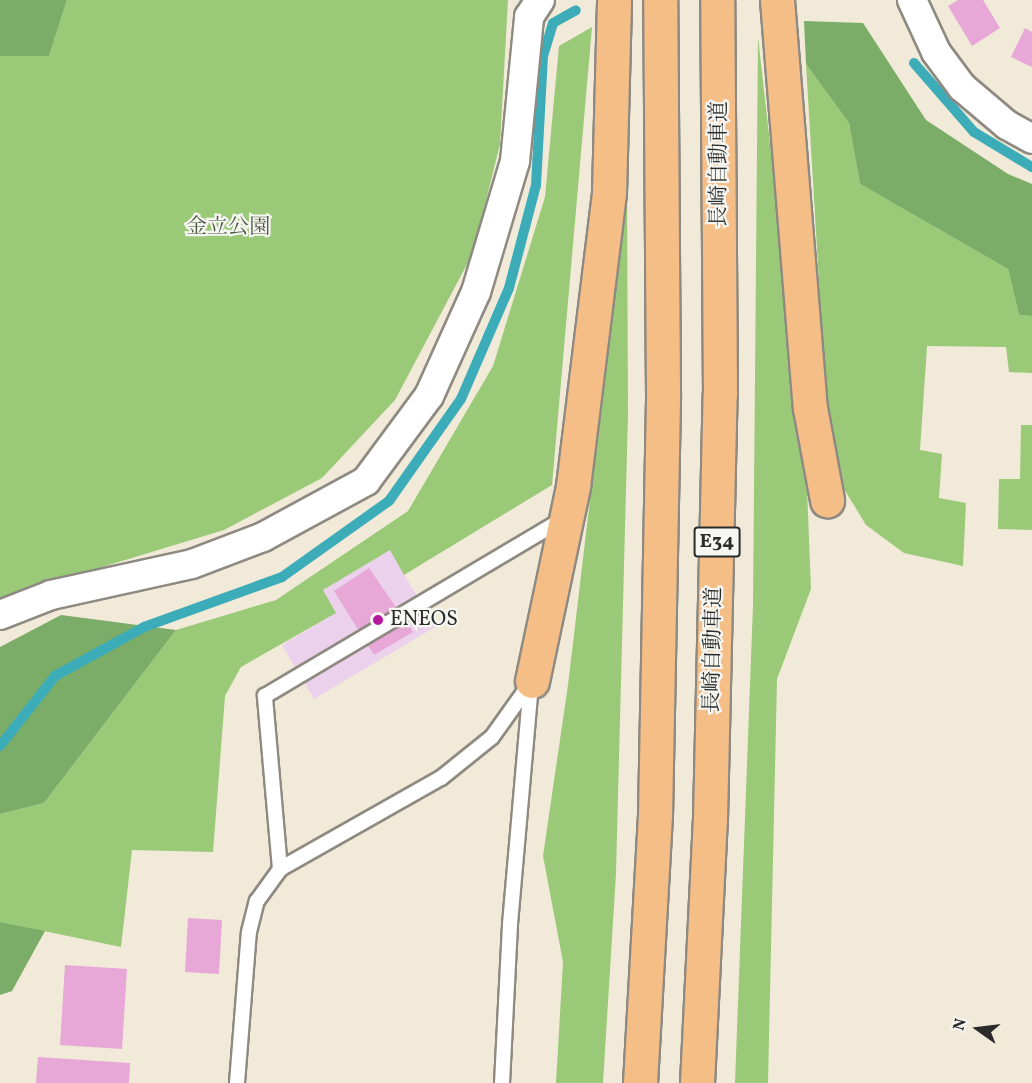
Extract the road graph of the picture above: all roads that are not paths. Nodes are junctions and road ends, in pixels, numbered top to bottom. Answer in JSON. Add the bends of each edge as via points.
{"nodes":[{"id":1,"x":540,"y":0,"type":"edge"},
{"id":2,"x":614,"y":0,"type":"edge"},
{"id":3,"x":660,"y":0,"type":"edge"},
{"id":4,"x":717,"y":0,"type":"edge"},
{"id":5,"x":777,"y":0,"type":"edge"},
{"id":6,"x":912,"y":0,"type":"edge"},
{"id":7,"x":1032,"y":139,"type":"edge"},
{"id":8,"x":827,"y":500,"type":"dead end"},
{"id":9,"x":567,"y":517,"type":"junction"},
{"id":10,"x":0,"y":615,"type":"edge"},
{"id":11,"x":531,"y":681,"type":"junction"},
{"id":12,"x":280,"y":869,"type":"junction"},
{"id":13,"x":237,"y":1083,"type":"edge"},
{"id":14,"x":502,"y":1083,"type":"edge"},
{"id":15,"x":640,"y":1083,"type":"edge"},
{"id":16,"x":697,"y":1083,"type":"edge"}],
"edges":[{"from":1,"to":10,"type":"street","via":[[529,17],[515,160],[476,292],[429,396],[366,481],[263,537],[192,564],[51,594]]},
{"from":2,"to":9,"type":"highway","via":[[609,193]]},
{"from":3,"to":15,"type":"highway","via":[[663,393],[655,816]]},
{"from":4,"to":16,"type":"highway","name":"長崎自動車道","number":"E34","via":[[720,394],[710,819]]},
{"from":5,"to":8,"type":"highway","via":[[810,408]]},
{"from":6,"to":7,"type":"street","via":[[936,52],[962,87],[1007,125]]},
{"from":9,"to":11,"type":"highway"},
{"from":9,"to":12,"type":"lane","via":[[265,696]]},
{"from":11,"to":12,"type":"lane","via":[[492,737],[441,778]]},
{"from":11,"to":14,"type":"lane","via":[[510,924]]},
{"from":12,"to":13,"type":"lane","via":[[257,901],[249,932]]}]}
